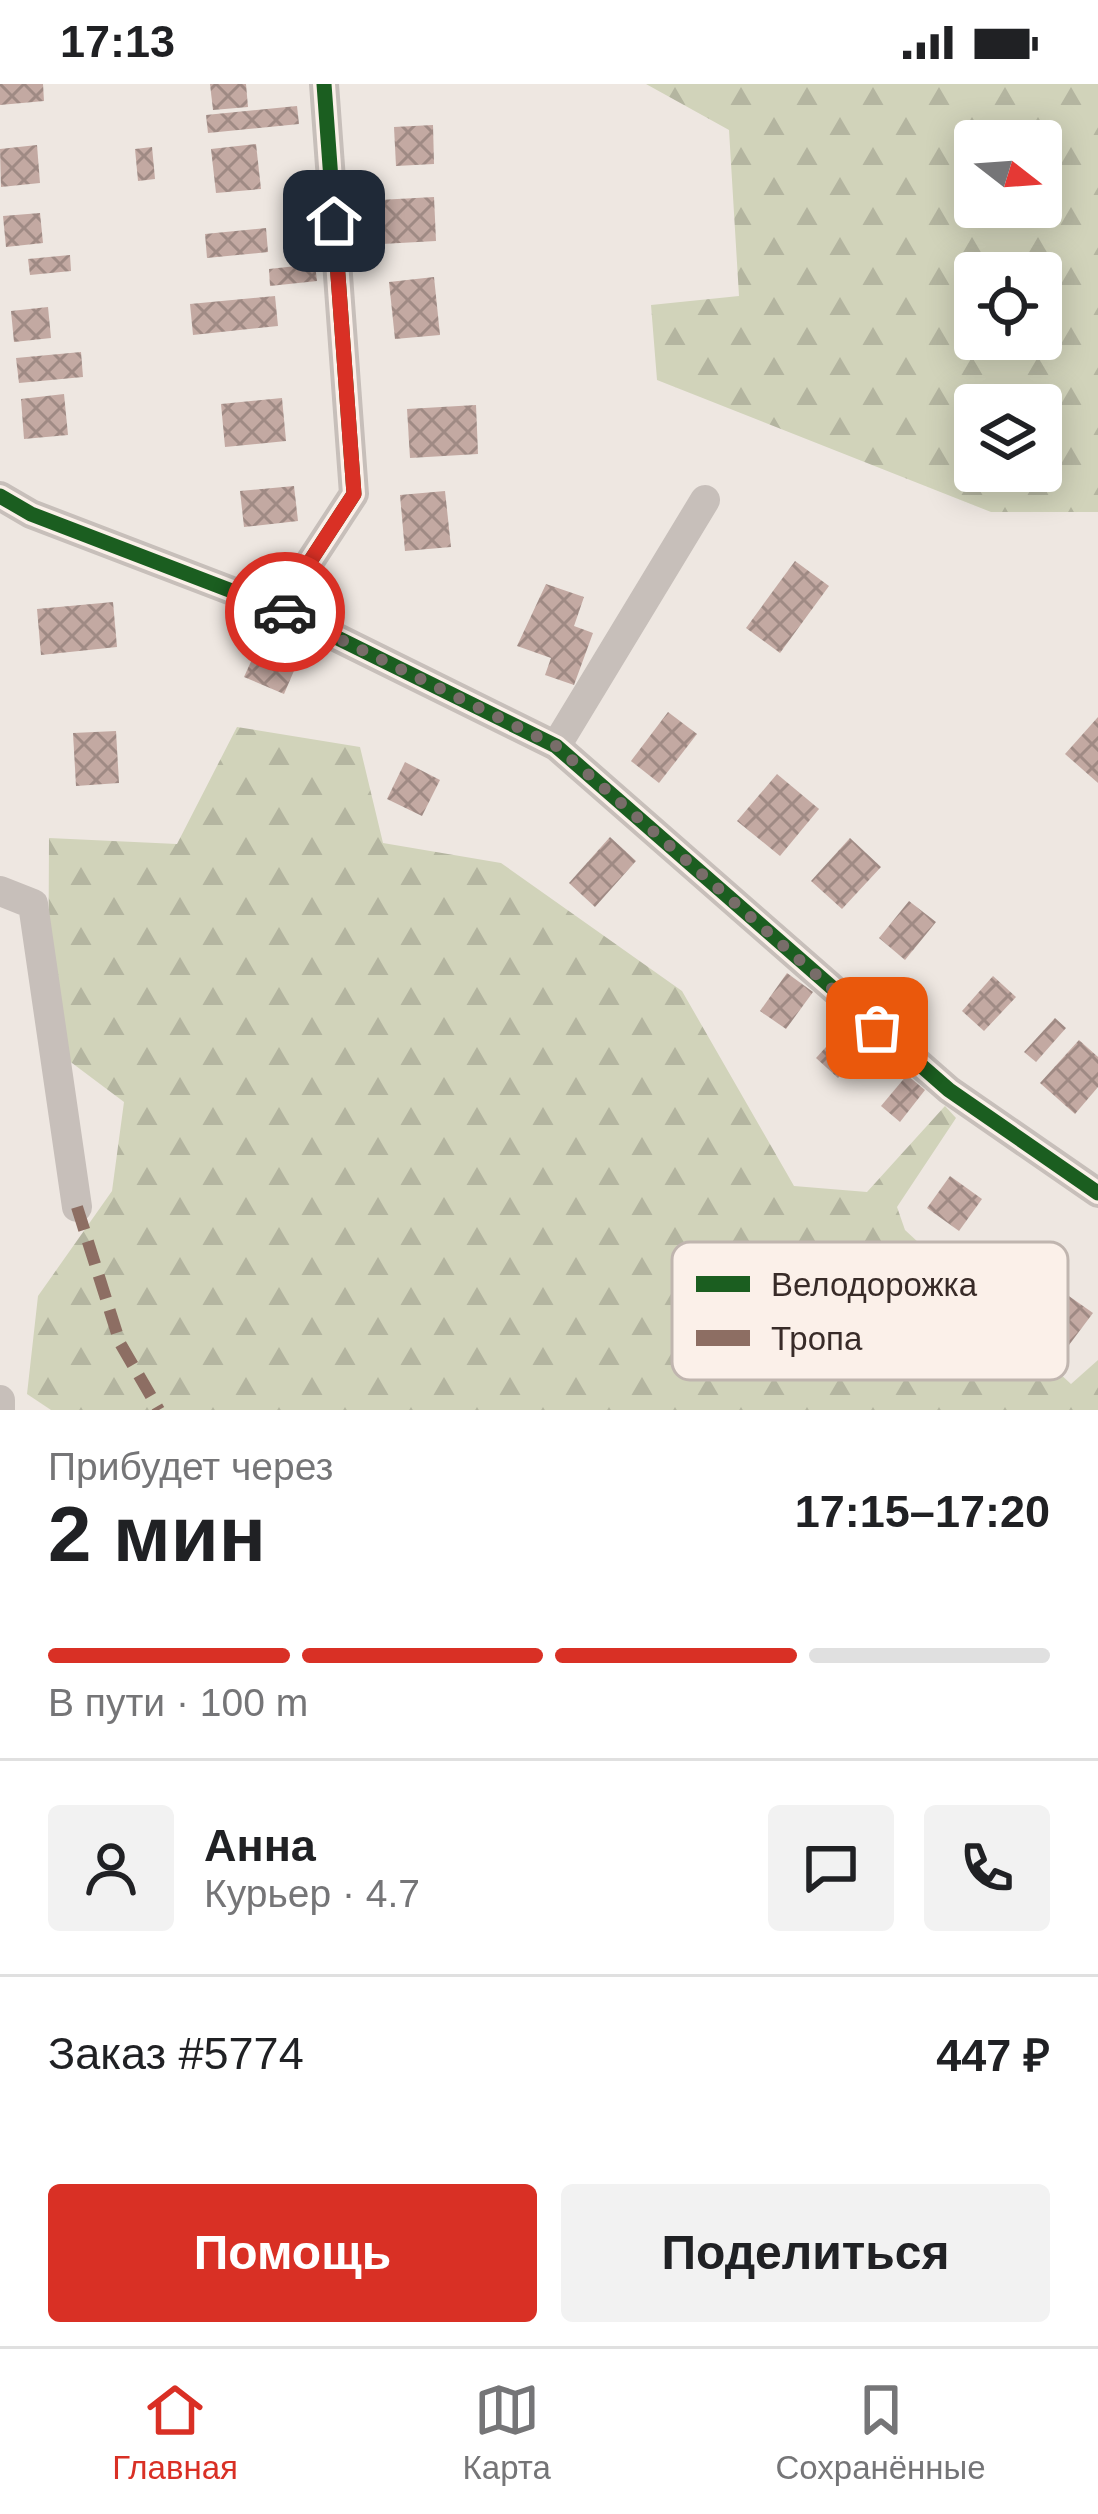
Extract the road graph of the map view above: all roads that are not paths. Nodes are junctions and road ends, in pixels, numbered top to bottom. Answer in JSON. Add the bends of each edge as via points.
{"nodes":[{"id":1,"x":324,"y":84,"type":"edge"},
{"id":2,"x":0,"y":496,"type":"edge"},
{"id":3,"x":705,"y":500,"type":"dead end"},
{"id":4,"x":279,"y":609,"type":"junction"},
{"id":5,"x":556,"y":746,"type":"junction"},
{"id":6,"x":0,"y":891,"type":"edge"},
{"id":7,"x":1098,"y":1193,"type":"edge"},
{"id":8,"x":76,"y":1207,"type":"dead end"},
{"id":9,"x":0,"y":1400,"type":"edge"},
{"id":10,"x":0,"y":1410,"type":"edge"}],
"edges":[{"from":1,"to":4,"type":"street","via":[[354,494]]},
{"from":2,"to":4,"type":"street"},
{"from":3,"to":5,"type":"street"},
{"from":4,"to":5,"type":"street"},
{"from":5,"to":7,"type":"street","via":[[949,1090]]},
{"from":6,"to":8,"type":"street","via":[[33,904]]},
{"from":9,"to":10,"type":"street"}]}
